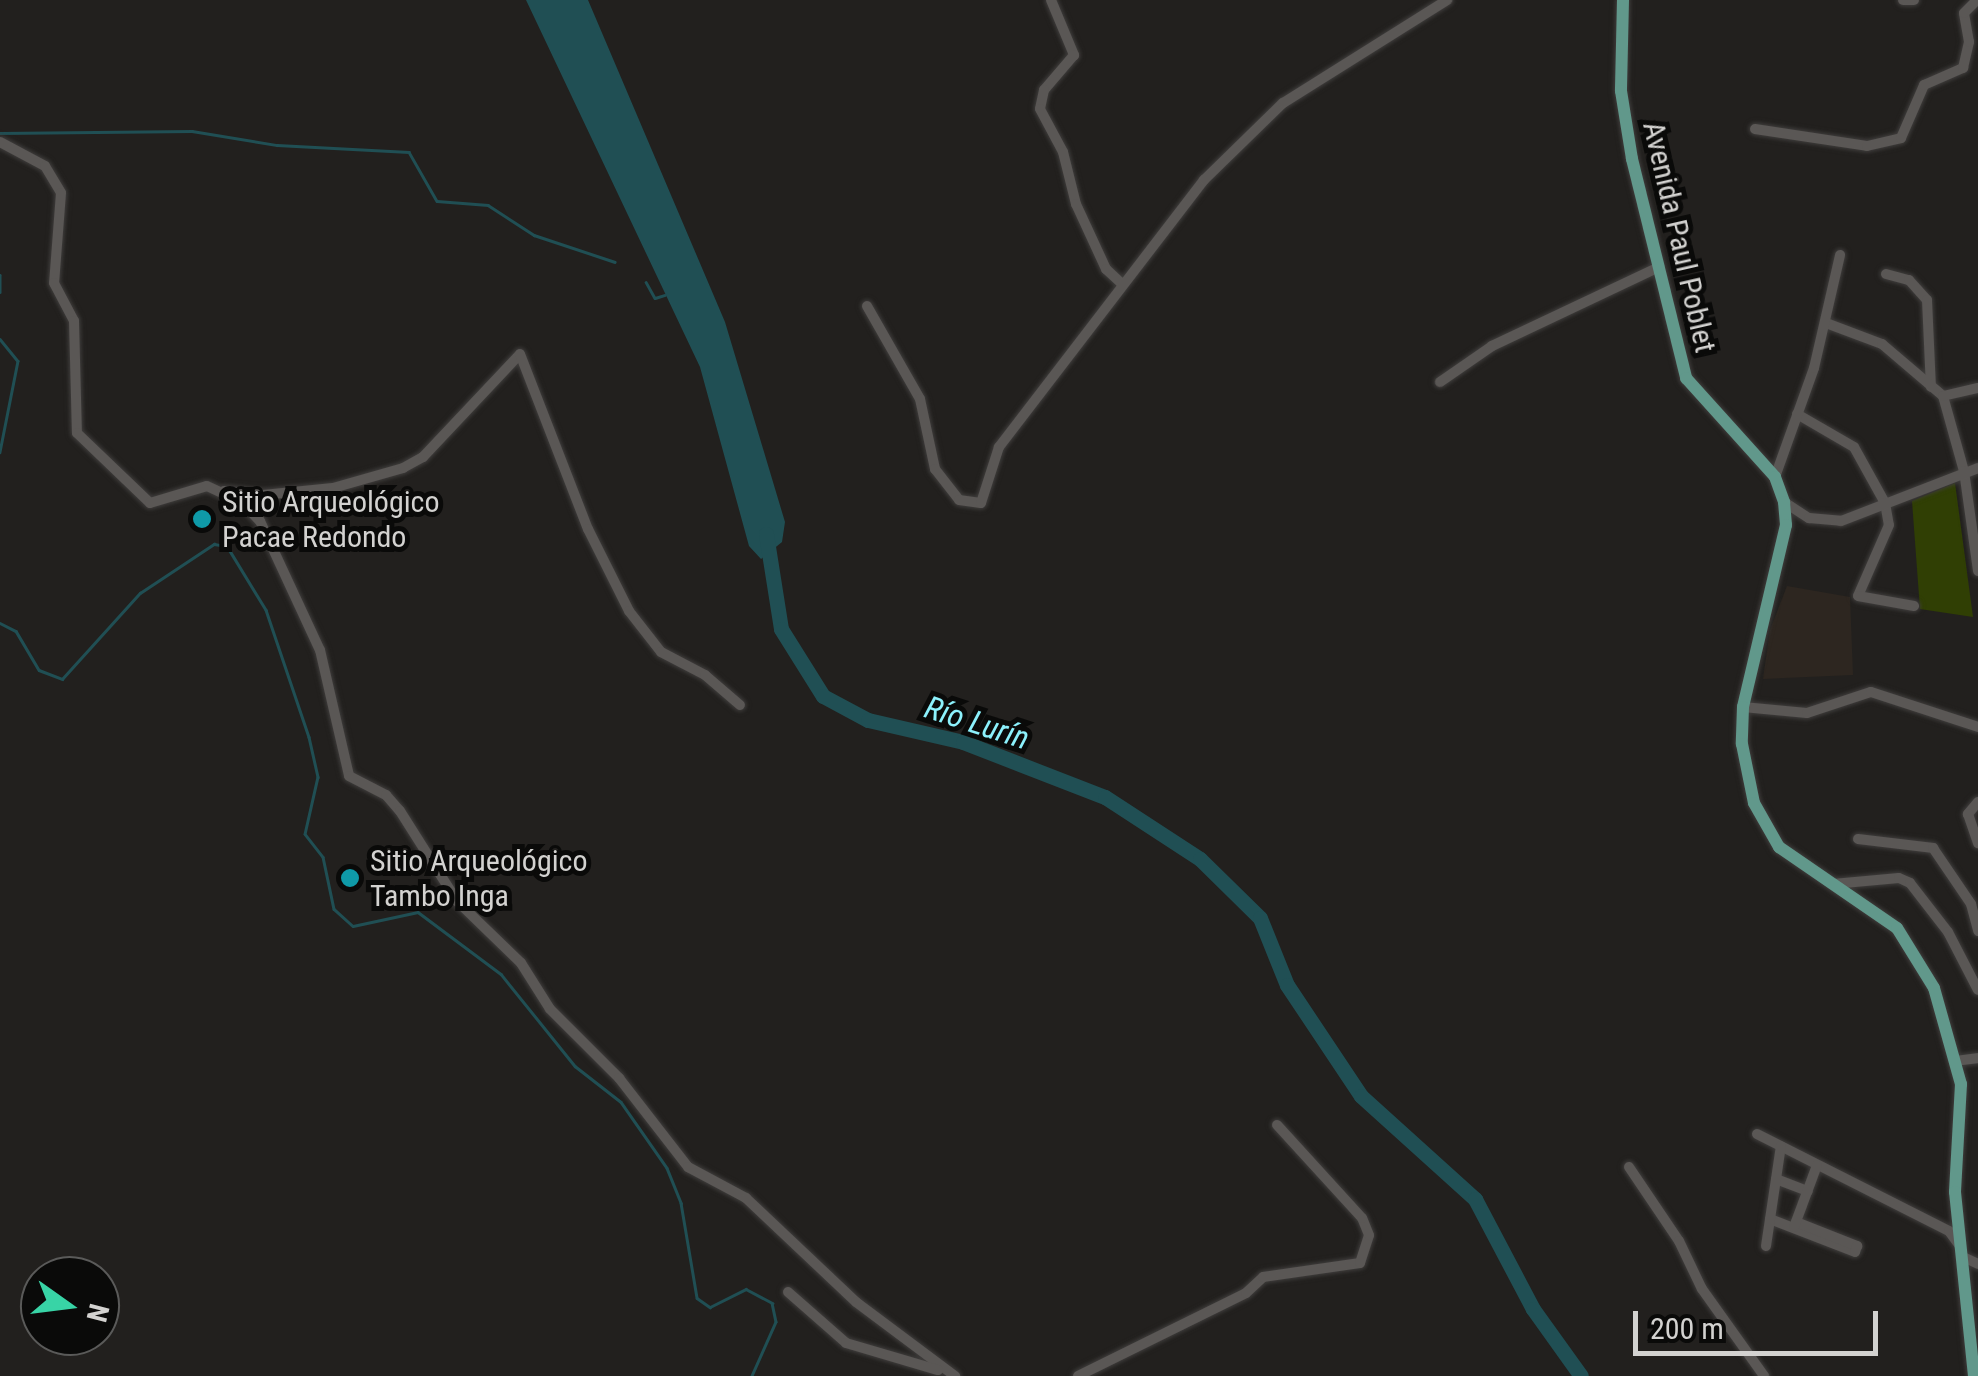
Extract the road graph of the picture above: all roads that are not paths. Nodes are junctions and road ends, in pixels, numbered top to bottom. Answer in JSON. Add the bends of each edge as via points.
{"nodes":[{"id":1,"x":1051,"y":0,"type":"edge"},
{"id":2,"x":1447,"y":0,"type":"edge"},
{"id":3,"x":1624,"y":0,"type":"edge"},
{"id":4,"x":1903,"y":0,"type":"edge"},
{"id":5,"x":1914,"y":0,"type":"edge"},
{"id":6,"x":1977,"y":0,"type":"edge"},
{"id":7,"x":1755,"y":130,"type":"dead end"},
{"id":8,"x":0,"y":142,"type":"edge"},
{"id":9,"x":1840,"y":255,"type":"dead end"},
{"id":10,"x":1658,"y":267,"type":"junction"},
{"id":11,"x":1886,"y":274,"type":"dead end"},
{"id":12,"x":1123,"y":285,"type":"junction"},
{"id":13,"x":867,"y":306,"type":"dead end"},
{"id":14,"x":1826,"y":323,"type":"junction"},
{"id":15,"x":1440,"y":382,"type":"dead end"},
{"id":16,"x":1932,"y":386,"type":"junction"},
{"id":17,"x":1978,"y":388,"type":"edge"},
{"id":18,"x":1943,"y":396,"type":"junction"},
{"id":19,"x":1797,"y":414,"type":"junction"},
{"id":20,"x":1978,"y":468,"type":"edge"},
{"id":21,"x":1964,"y":472,"type":"junction"},
{"id":22,"x":1775,"y":476,"type":"junction"},
{"id":23,"x":223,"y":490,"type":"junction"},
{"id":24,"x":1784,"y":502,"type":"junction"},
{"id":25,"x":1885,"y":503,"type":"junction"},
{"id":26,"x":1976,"y":541,"type":"edge"},
{"id":27,"x":1978,"y":571,"type":"edge"},
{"id":28,"x":1914,"y":606,"type":"dead end"},
{"id":29,"x":740,"y":705,"type":"dead end"},
{"id":30,"x":1743,"y":708,"type":"junction"},
{"id":31,"x":1978,"y":727,"type":"edge"},
{"id":32,"x":1978,"y":802,"type":"edge"},
{"id":33,"x":1858,"y":839,"type":"dead end"},
{"id":34,"x":1978,"y":843,"type":"edge"},
{"id":35,"x":1833,"y":884,"type":"junction"},
{"id":36,"x":1978,"y":931,"type":"edge"},
{"id":37,"x":1978,"y":990,"type":"edge"},
{"id":38,"x":1978,"y":1058,"type":"edge"},
{"id":39,"x":1955,"y":1061,"type":"junction"},
{"id":40,"x":1277,"y":1125,"type":"dead end"},
{"id":41,"x":1757,"y":1134,"type":"dead end"},
{"id":42,"x":1780,"y":1146,"type":"junction"},
{"id":43,"x":1817,"y":1164,"type":"junction"},
{"id":44,"x":1629,"y":1167,"type":"dead end"},
{"id":45,"x":1776,"y":1178,"type":"junction"},
{"id":46,"x":1808,"y":1190,"type":"junction"},
{"id":47,"x":1770,"y":1219,"type":"junction"},
{"id":48,"x":1795,"y":1225,"type":"junction"},
{"id":49,"x":1766,"y":1246,"type":"dead end"},
{"id":50,"x":1961,"y":1251,"type":"junction"},
{"id":51,"x":1978,"y":1264,"type":"edge"},
{"id":52,"x":788,"y":1292,"type":"dead end"},
{"id":53,"x":950,"y":1373,"type":"edge"},
{"id":54,"x":1078,"y":1376,"type":"edge"},
{"id":55,"x":1764,"y":1376,"type":"edge"},
{"id":56,"x":1974,"y":1376,"type":"edge"}],
"edges":[{"from":1,"to":12,"type":"street","via":[[1074,55],[1044,90],[1040,109],[1106,269]]},
{"from":2,"to":12,"type":"street","via":[[1283,103],[1204,180]]},
{"from":3,"to":10,"type":"main road","name":"Avenida Paul Poblet","via":[[1621,92]]},
{"from":4,"to":5,"type":"street"},
{"from":6,"to":7,"type":"street","via":[[1964,13],[1970,42],[1962,68],[1924,85],[1901,138],[1867,146]]},
{"from":8,"to":23,"type":"street","via":[[45,166],[61,193],[54,284],[74,321],[77,434],[150,503],[185,489]]},
{"from":9,"to":14,"type":"street"},
{"from":10,"to":15,"type":"street","via":[[1492,346]]},
{"from":10,"to":22,"type":"main road","name":"Avenida Paul Poblet","via":[[1690,387]]},
{"from":11,"to":16,"type":"street","via":[[1909,280],[1927,300]]},
{"from":12,"to":13,"type":"street","via":[[998,447],[981,503],[959,500],[935,468],[920,398]]},
{"from":14,"to":16,"type":"street","via":[[1882,344]]},
{"from":14,"to":19,"type":"street"},
{"from":16,"to":18,"type":"street"},
{"from":17,"to":18,"type":"street"},
{"from":18,"to":21,"type":"street"},
{"from":19,"to":22,"type":"street"},
{"from":19,"to":25,"type":"street","via":[[1854,447]]},
{"from":20,"to":21,"type":"street"},
{"from":21,"to":25,"type":"street"},
{"from":21,"to":26,"type":"street"},
{"from":22,"to":24,"type":"main road","name":"Avenida Paul Poblet"},
{"from":23,"to":29,"type":"street","via":[[263,495],[333,488],[403,468],[424,457],[520,354],[588,529],[630,611],[661,652],[705,675]]},
{"from":23,"to":53,"type":"street","via":[[260,521],[300,599],[320,650],[350,776],[386,795],[400,811],[456,901],[521,963],[550,1009],[619,1078],[688,1168],[746,1198],[856,1302]]},
{"from":24,"to":25,"type":"street","via":[[1809,518],[1840,521]]},
{"from":24,"to":30,"type":"main road","name":"Avenida Paul Poblet","via":[[1786,525]]},
{"from":25,"to":28,"type":"street","via":[[1889,525],[1858,596]]},
{"from":26,"to":27,"type":"street"},
{"from":30,"to":31,"type":"street","via":[[1807,713],[1871,692]]},
{"from":30,"to":35,"type":"main road","name":"Avenida Paul Poblet","via":[[1742,744],[1759,820],[1779,847]]},
{"from":32,"to":34,"type":"street","via":[[1968,814]]},
{"from":33,"to":36,"type":"street","via":[[1934,848],[1971,904]]},
{"from":35,"to":37,"type":"street","via":[[1899,878],[1910,883],[1948,932]]},
{"from":35,"to":39,"type":"main road","name":"Avenida Paul Poblet","via":[[1911,944],[1934,988]]},
{"from":38,"to":39,"type":"street"},
{"from":39,"to":50,"type":"main road","name":"Avenida Paul Poblet","via":[[1963,1118],[1955,1192]]},
{"from":40,"to":54,"type":"street","via":[[1362,1218],[1369,1235],[1360,1262],[1263,1277],[1246,1292]]},
{"from":41,"to":42,"type":"street"},
{"from":42,"to":43,"type":"street"},
{"from":42,"to":45,"type":"street"},
{"from":43,"to":46,"type":"street"},
{"from":43,"to":50,"type":"street","via":[[1949,1231]]},
{"from":44,"to":55,"type":"street"},
{"from":45,"to":46,"type":"street"},
{"from":45,"to":47,"type":"street"},
{"from":46,"to":48,"type":"street"},
{"from":47,"to":48,"type":"street"},
{"from":47,"to":49,"type":"street"},
{"from":48,"to":48,"type":"street","via":[[1857,1246],[1855,1252]]},
{"from":50,"to":51,"type":"street"},
{"from":50,"to":56,"type":"main road","name":"Avenida Paul Poblet"},
{"from":52,"to":53,"type":"street","via":[[846,1343]]}]}
